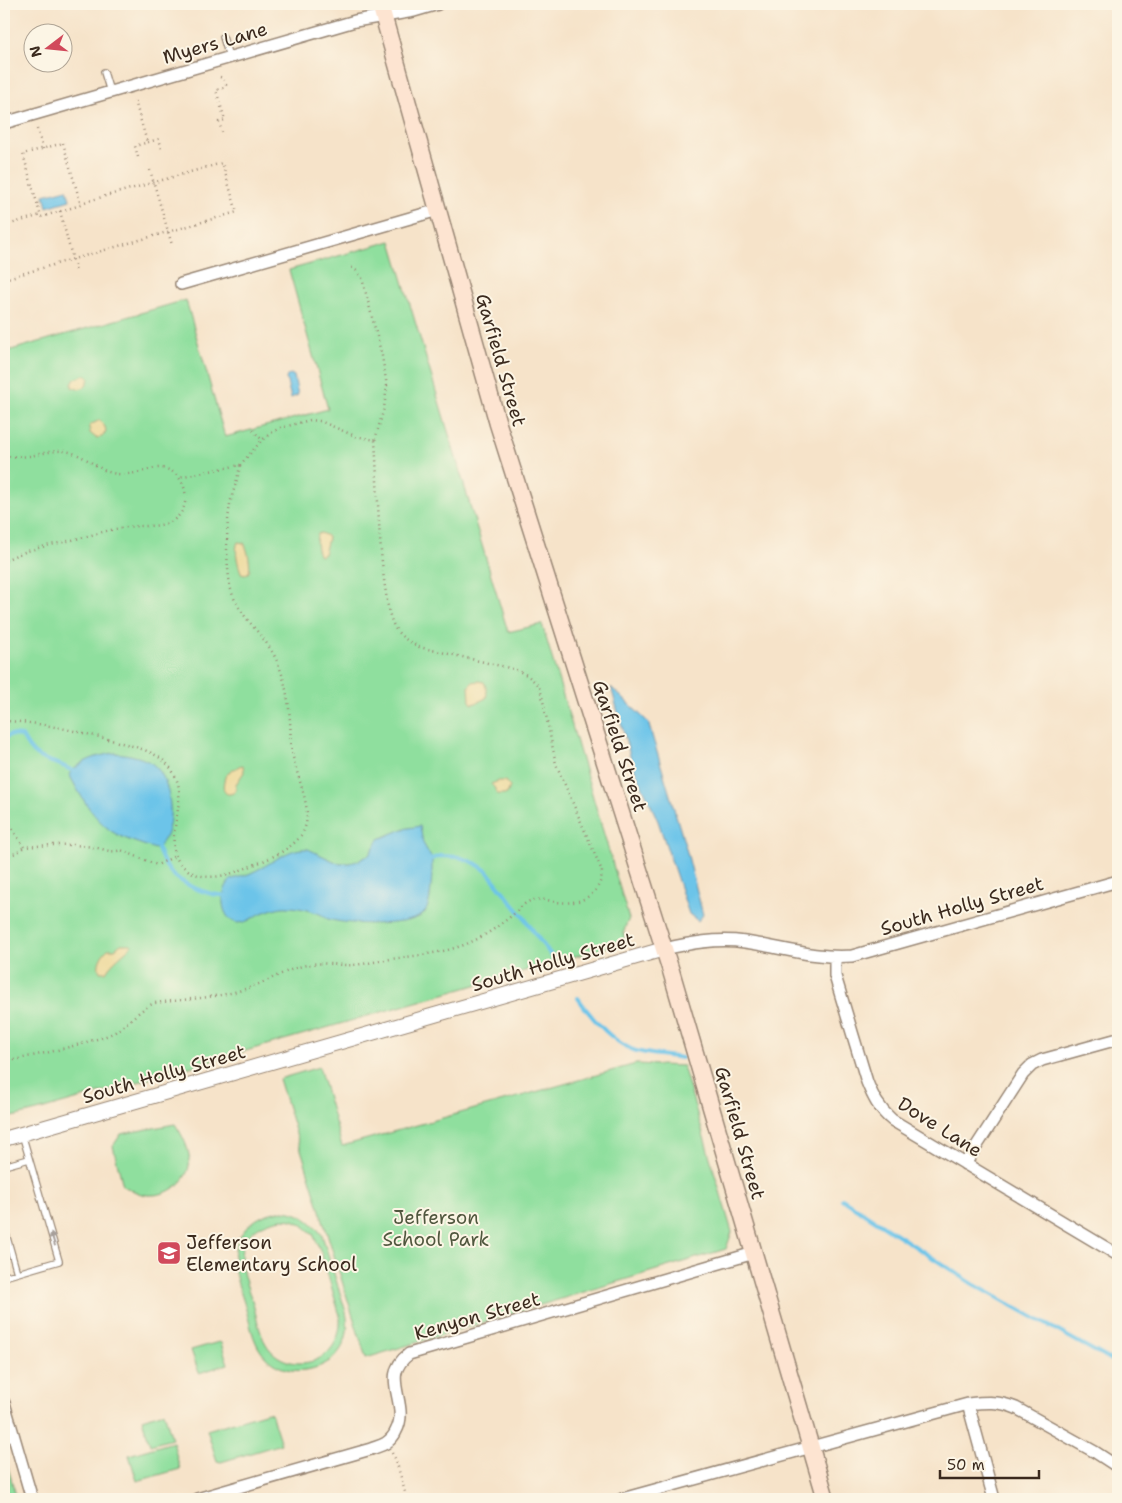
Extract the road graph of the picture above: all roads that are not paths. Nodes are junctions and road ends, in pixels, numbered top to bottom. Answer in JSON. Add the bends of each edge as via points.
{"nodes":[{"id":1,"x":438,"y":4,"type":"edge"},
{"id":2,"x":381,"y":10,"type":"edge"},
{"id":3,"x":223,"y":37,"type":"dead end"},
{"id":4,"x":229,"y":57,"type":"junction"},
{"id":5,"x":104,"y":72,"type":"dead end"},
{"id":6,"x":110,"y":92,"type":"junction"},
{"id":7,"x":4,"y":123,"type":"edge"},
{"id":8,"x":438,"y":210,"type":"junction"},
{"id":9,"x":181,"y":284,"type":"dead end"},
{"id":10,"x":1118,"y":881,"type":"edge"},
{"id":11,"x":664,"y":949,"type":"junction"},
{"id":12,"x":835,"y":958,"type":"junction"},
{"id":13,"x":1118,"y":1039,"type":"edge"},
{"id":14,"x":22,"y":1134,"type":"junction"},
{"id":15,"x":4,"y":1139,"type":"edge"},
{"id":16,"x":29,"y":1158,"type":"junction"},
{"id":17,"x":965,"y":1164,"type":"junction"},
{"id":18,"x":4,"y":1166,"type":"edge"},
{"id":19,"x":4,"y":1227,"type":"edge"},
{"id":20,"x":754,"y":1253,"type":"junction"},
{"id":21,"x":1118,"y":1255,"type":"edge"},
{"id":22,"x":17,"y":1274,"type":"junction"},
{"id":23,"x":4,"y":1278,"type":"edge"},
{"id":24,"x":4,"y":1403,"type":"edge"},
{"id":25,"x":968,"y":1404,"type":"junction"},
{"id":26,"x":811,"y":1446,"type":"junction"},
{"id":27,"x":1118,"y":1467,"type":"edge"},
{"id":28,"x":32,"y":1499,"type":"edge"},
{"id":29,"x":197,"y":1499,"type":"edge"},
{"id":30,"x":622,"y":1499,"type":"edge"},
{"id":31,"x":826,"y":1499,"type":"edge"},
{"id":32,"x":994,"y":1499,"type":"edge"}],
"edges":[{"from":1,"to":2,"type":"street","name":"Myers Lane","via":[[414,11]]},
{"from":2,"to":4,"type":"street","name":"Myers Lane","via":[[355,21]]},
{"from":2,"to":8,"type":"main road","name":"Garfield Street"},
{"from":3,"to":4,"type":"lane"},
{"from":4,"to":6,"type":"street","name":"Myers Lane"},
{"from":5,"to":6,"type":"lane"},
{"from":6,"to":7,"type":"street","name":"Myers Lane"},
{"from":8,"to":9,"type":"street"},
{"from":8,"to":11,"type":"main road","name":"Garfield Street","via":[[498,424]]},
{"from":10,"to":12,"type":"street","name":"South Holly Street","via":[[852,956]]},
{"from":11,"to":12,"type":"street","name":"South Holly Street","via":[[717,940]]},
{"from":11,"to":14,"type":"street","name":"South Holly Street"},
{"from":11,"to":20,"type":"main road","name":"Garfield Street"},
{"from":12,"to":17,"type":"street","name":"Dove Lane","via":[[835,976],[867,1082],[878,1106],[892,1120]]},
{"from":13,"to":17,"type":"street","via":[[1032,1065]]},
{"from":14,"to":15,"type":"street","name":"South Holly Street"},
{"from":14,"to":16,"type":"lane"},
{"from":16,"to":18,"type":"lane"},
{"from":22,"to":16,"type":"lane","one_way":true,"via":[[59,1261]]},
{"from":17,"to":21,"type":"street","name":"Dove Lane"},
{"from":19,"to":22,"type":"lane"},
{"from":20,"to":26,"type":"main road","name":"Garfield Street"},
{"from":20,"to":29,"type":"street","name":"Kenyon Street","via":[[409,1354],[394,1373],[400,1420],[394,1435],[385,1443]]},
{"from":22,"to":23,"type":"lane"},
{"from":24,"to":28,"type":"street"},
{"from":25,"to":26,"type":"street"},
{"from":25,"to":27,"type":"street","via":[[1004,1403],[1016,1408]]},
{"from":25,"to":32,"type":"street"},
{"from":26,"to":30,"type":"street"},
{"from":26,"to":31,"type":"main road","name":"Garfield Street"}]}
